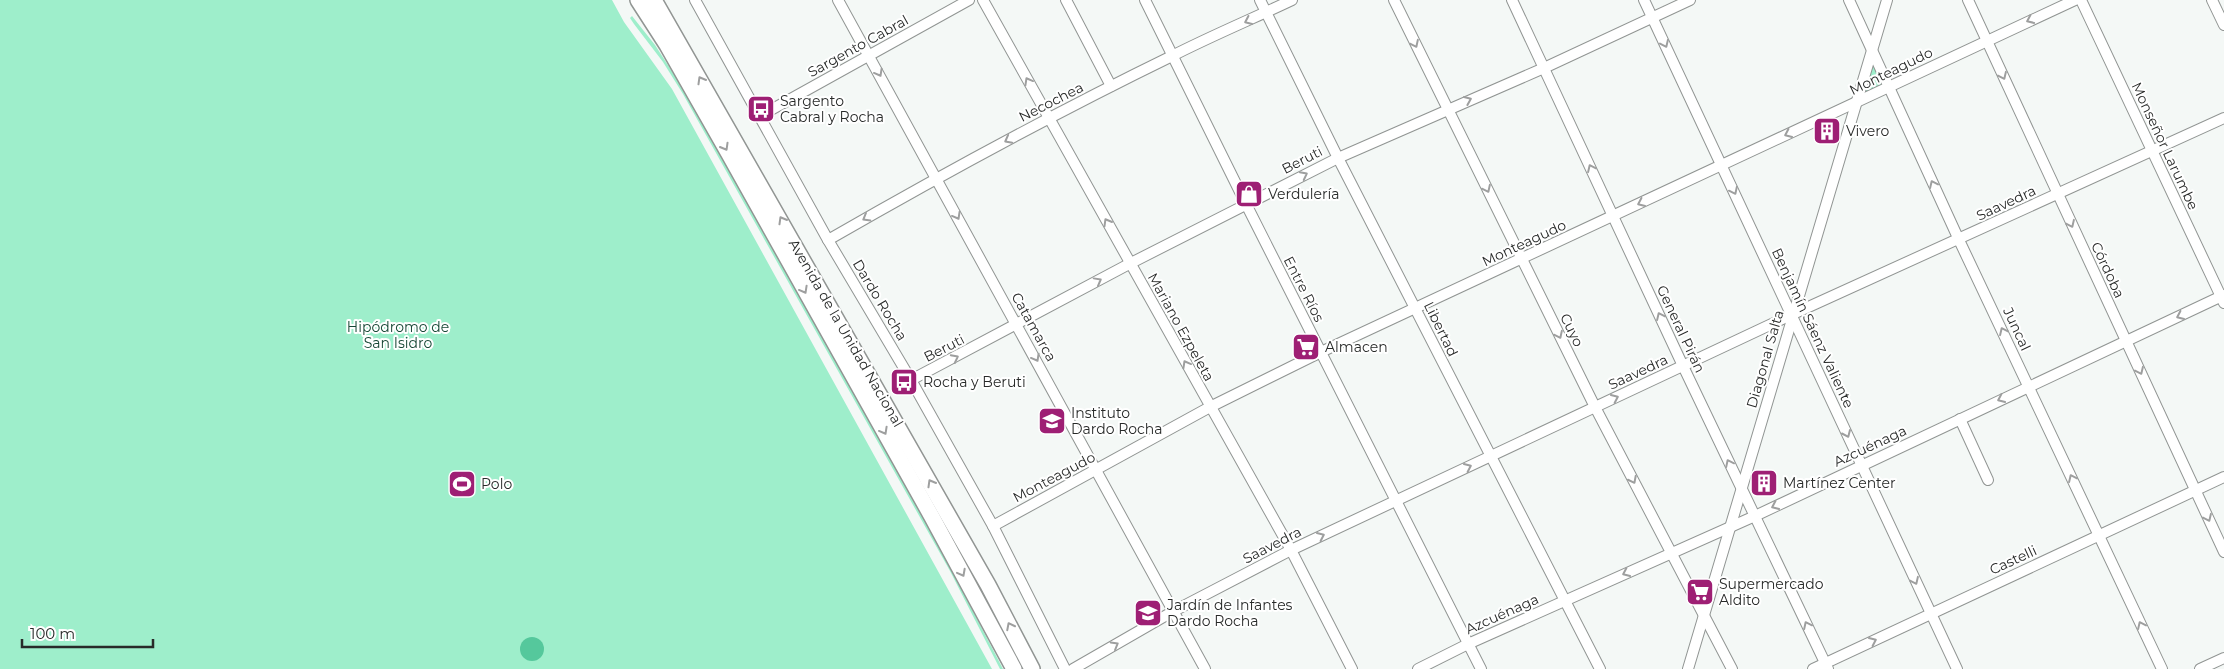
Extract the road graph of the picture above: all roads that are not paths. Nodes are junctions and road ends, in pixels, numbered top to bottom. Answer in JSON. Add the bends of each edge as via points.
{"nodes":[{"id":1,"x":695,"y":0,"type":"edge"},
{"id":2,"x":838,"y":0,"type":"edge"},
{"id":3,"x":968,"y":0,"type":"edge"},
{"id":4,"x":983,"y":0,"type":"edge"},
{"id":5,"x":1066,"y":0,"type":"edge"},
{"id":6,"x":1145,"y":0,"type":"edge"},
{"id":7,"x":1260,"y":0,"type":"edge"},
{"id":8,"x":1292,"y":0,"type":"edge"},
{"id":9,"x":1394,"y":0,"type":"edge"},
{"id":10,"x":1512,"y":0,"type":"edge"},
{"id":11,"x":1644,"y":0,"type":"edge"},
{"id":12,"x":1690,"y":0,"type":"edge"},
{"id":13,"x":1849,"y":0,"type":"edge"},
{"id":14,"x":1887,"y":0,"type":"edge"},
{"id":15,"x":1968,"y":0,"type":"edge"},
{"id":16,"x":2075,"y":0,"type":"edge"},
{"id":17,"x":2082,"y":0,"type":"edge"},
{"id":18,"x":2212,"y":0,"type":"edge"},
{"id":19,"x":647,"y":1,"type":"edge"},
{"id":20,"x":1266,"y":12,"type":"junction"},
{"id":21,"x":1653,"y":18,"type":"junction"},
{"id":22,"x":2224,"y":25,"type":"edge"},
{"id":23,"x":1987,"y":40,"type":"junction"},
{"id":24,"x":1872,"y":53,"type":"junction"},
{"id":25,"x":1173,"y":55,"type":"junction"},
{"id":26,"x":870,"y":56,"type":"junction"},
{"id":27,"x":1544,"y":68,"type":"junction"},
{"id":28,"x":1111,"y":86,"type":"junction"},
{"id":29,"x":1889,"y":88,"type":"junction"},
{"id":30,"x":1857,"y":103,"type":"junction"},
{"id":31,"x":1448,"y":109,"type":"junction"},
{"id":32,"x":760,"y":116,"type":"junction"},
{"id":33,"x":1048,"y":118,"type":"junction"},
{"id":34,"x":2224,"y":118,"type":"edge"},
{"id":35,"x":2152,"y":151,"type":"junction"},
{"id":36,"x":1338,"y":158,"type":"junction"},
{"id":37,"x":1721,"y":165,"type":"junction"},
{"id":38,"x":936,"y":178,"type":"junction"},
{"id":39,"x":2057,"y":195,"type":"junction"},
{"id":40,"x":1246,"y":204,"type":"junction"},
{"id":41,"x":1614,"y":216,"type":"junction"},
{"id":42,"x":828,"y":240,"type":"junction"},
{"id":43,"x":1959,"y":240,"type":"junction"},
{"id":44,"x":1522,"y":259,"type":"junction"},
{"id":45,"x":1131,"y":263,"type":"junction"},
{"id":46,"x":2223,"y":298,"type":"edge"},
{"id":47,"x":1416,"y":308,"type":"junction"},
{"id":48,"x":1792,"y":314,"type":"junction"},
{"id":49,"x":1018,"y":326,"type":"junction"},
{"id":50,"x":2126,"y":340,"type":"junction"},
{"id":51,"x":1321,"y":352,"type":"junction"},
{"id":52,"x":1683,"y":366,"type":"junction"},
{"id":53,"x":911,"y":380,"type":"junction"},
{"id":54,"x":2029,"y":386,"type":"junction"},
{"id":55,"x":1210,"y":407,"type":"junction"},
{"id":56,"x":1595,"y":407,"type":"junction"},
{"id":57,"x":1960,"y":419,"type":"junction"},
{"id":58,"x":1489,"y":457,"type":"junction"},
{"id":59,"x":1861,"y":465,"type":"junction"},
{"id":60,"x":1097,"y":470,"type":"junction"},
{"id":61,"x":2224,"y":477,"type":"edge"},
{"id":62,"x":1988,"y":480,"type":"dead end"},
{"id":63,"x":1741,"y":489,"type":"junction"},
{"id":64,"x":2195,"y":490,"type":"junction"},
{"id":65,"x":1396,"y":500,"type":"junction"},
{"id":66,"x":1754,"y":516,"type":"junction"},
{"id":67,"x":993,"y":526,"type":"junction"},
{"id":68,"x":1729,"y":527,"type":"junction"},
{"id":69,"x":2099,"y":535,"type":"junction"},
{"id":70,"x":1291,"y":550,"type":"junction"},
{"id":71,"x":2224,"y":552,"type":"edge"},
{"id":72,"x":1670,"y":553,"type":"junction"},
{"id":73,"x":1566,"y":601,"type":"junction"},
{"id":74,"x":1172,"y":612,"type":"junction"},
{"id":75,"x":1931,"y":614,"type":"junction"},
{"id":76,"x":1704,"y":615,"type":"junction"},
{"id":77,"x":1468,"y":644,"type":"junction"},
{"id":78,"x":2224,"y":658,"type":"edge"},
{"id":79,"x":1826,"y":666,"type":"edge"},
{"id":80,"x":1014,"y":669,"type":"edge"},
{"id":81,"x":1032,"y":669,"type":"edge"},
{"id":82,"x":1065,"y":669,"type":"edge"},
{"id":83,"x":1073,"y":669,"type":"edge"},
{"id":84,"x":1205,"y":669,"type":"edge"},
{"id":85,"x":1352,"y":669,"type":"edge"},
{"id":86,"x":1418,"y":669,"type":"edge"},
{"id":87,"x":1481,"y":669,"type":"edge"},
{"id":88,"x":1600,"y":669,"type":"edge"},
{"id":89,"x":1688,"y":669,"type":"edge"},
{"id":90,"x":1732,"y":669,"type":"edge"},
{"id":91,"x":1813,"y":669,"type":"edge"},
{"id":92,"x":1957,"y":669,"type":"edge"},
{"id":93,"x":2162,"y":669,"type":"edge"},
{"id":94,"x":2200,"y":669,"type":"edge"}],
"edges":[{"from":1,"to":32,"type":"street","name":"Dardo Rocha"},
{"from":2,"to":26,"type":"street","name":"Catamarca"},
{"from":3,"to":26,"type":"street","name":"Sargento Cabral"},
{"from":33,"to":4,"type":"street","name":"Mariano Ezpeleta","one_way":true},
{"from":5,"to":28,"type":"street"},
{"from":6,"to":25,"type":"street","name":"Entre Ríos"},
{"from":7,"to":20,"type":"street","name":"Libertad"},
{"from":8,"to":20,"type":"street","name":"Necochea"},
{"from":9,"to":31,"type":"street","name":"Cuyo","one_way":true},
{"from":10,"to":27,"type":"street","name":"General Pirán"},
{"from":11,"to":21,"type":"street","name":"Benjamín Sáenz Valiente"},
{"from":12,"to":21,"type":"street","name":"Beruti"},
{"from":13,"to":24,"type":"street","name":"Juncal"},
{"from":14,"to":24,"type":"street","name":"Diagonal Salta"},
{"from":15,"to":23,"type":"street","name":"Córdoba"},
{"from":16,"to":23,"type":"street","name":"Monteagudo","one_way":true},
{"from":17,"to":35,"type":"street","name":"Monseñor Larumbe"},
{"from":18,"to":22,"type":"street"},
{"from":19,"to":80,"type":"main road","name":"Avenida de la Unidad Nacional","one_way":true},
{"from":81,"to":19,"type":"main road","name":"Avenida de la Unidad Nacional","one_way":true,"via":[[969,550]]},
{"from":20,"to":25,"type":"street","name":"Necochea","one_way":true},
{"from":20,"to":36,"type":"street","name":"Libertad"},
{"from":21,"to":27,"type":"street","name":"Beruti"},
{"from":21,"to":37,"type":"street","name":"Benjamín Sáenz Valiente","one_way":true},
{"from":23,"to":29,"type":"street","name":"Monteagudo"},
{"from":23,"to":39,"type":"street","name":"Córdoba","one_way":true},
{"from":24,"to":29,"type":"street","name":"Juncal"},
{"from":24,"to":30,"type":"street","name":"Diagonal Salta"},
{"from":25,"to":28,"type":"street","name":"Necochea"},
{"from":25,"to":40,"type":"street","name":"Entre Ríos"},
{"from":26,"to":32,"type":"street","name":"Sargento Cabral"},
{"from":26,"to":38,"type":"street","name":"Catamarca","one_way":true},
{"from":31,"to":27,"type":"street","name":"Beruti","one_way":true},
{"from":41,"to":27,"type":"street","name":"General Pirán","one_way":true},
{"from":28,"to":33,"type":"street","name":"Necochea"},
{"from":29,"to":30,"type":"street","name":"Monteagudo"},
{"from":43,"to":29,"type":"street","name":"Juncal","one_way":true},
{"from":30,"to":37,"type":"street","name":"Monteagudo","one_way":true},
{"from":30,"to":48,"type":"street","name":"Diagonal Salta"},
{"from":31,"to":36,"type":"street","name":"Beruti"},
{"from":31,"to":44,"type":"street","name":"Cuyo","one_way":true},
{"from":32,"to":42,"type":"street","name":"Dardo Rocha"},
{"from":33,"to":38,"type":"street","name":"Necochea","one_way":true},
{"from":45,"to":33,"type":"street","name":"Mariano Ezpeleta","one_way":true},
{"from":34,"to":35,"type":"street","name":"Saavedra"},
{"from":35,"to":39,"type":"street","name":"Saavedra"},
{"from":35,"to":46,"type":"street","name":"Monseñor Larumbe"},
{"from":40,"to":36,"type":"street","name":"Beruti","one_way":true},
{"from":36,"to":47,"type":"street","name":"Libertad"},
{"from":37,"to":41,"type":"street","name":"Monteagudo","one_way":true},
{"from":37,"to":48,"type":"street","name":"Benjamín Sáenz Valiente","one_way":true},
{"from":38,"to":42,"type":"street","name":"Necochea","one_way":true},
{"from":38,"to":49,"type":"street","name":"Catamarca","one_way":true},
{"from":39,"to":43,"type":"street","name":"Saavedra"},
{"from":39,"to":50,"type":"street","name":"Córdoba","one_way":true},
{"from":40,"to":45,"type":"street","name":"Beruti"},
{"from":40,"to":51,"type":"street","name":"Entre Ríos"},
{"from":41,"to":44,"type":"street","name":"Monteagudo"},
{"from":52,"to":41,"type":"street","name":"General Pirán","one_way":true},
{"from":42,"to":53,"type":"street","name":"Dardo Rocha"},
{"from":43,"to":48,"type":"street","name":"Saavedra"},
{"from":54,"to":43,"type":"street","name":"Juncal","one_way":true},
{"from":44,"to":47,"type":"street","name":"Monteagudo"},
{"from":44,"to":56,"type":"street","name":"Cuyo","one_way":true},
{"from":49,"to":45,"type":"street","name":"Beruti","one_way":true},
{"from":55,"to":45,"type":"street","name":"Mariano Ezpeleta","one_way":true},
{"from":46,"to":50,"type":"street","name":"Azcuénaga","one_way":true},
{"from":47,"to":51,"type":"street","name":"Monteagudo"},
{"from":47,"to":58,"type":"street","name":"Libertad"},
{"from":48,"to":52,"type":"street","name":"Saavedra"},
{"from":48,"to":59,"type":"street","name":"Benjamín Sáenz Valiente","one_way":true},
{"from":48,"to":63,"type":"street","name":"Diagonal Salta"},
{"from":53,"to":49,"type":"street","name":"Beruti","one_way":true},
{"from":49,"to":60,"type":"street","name":"Catamarca","one_way":true},
{"from":50,"to":54,"type":"street","name":"Azcuénaga"},
{"from":50,"to":64,"type":"street","name":"Córdoba","one_way":true},
{"from":51,"to":55,"type":"street","name":"Monteagudo"},
{"from":51,"to":65,"type":"street","name":"Entre Ríos"},
{"from":56,"to":52,"type":"street","name":"Saavedra","one_way":true},
{"from":63,"to":52,"type":"street","name":"General Pirán","one_way":true},
{"from":53,"to":67,"type":"street","name":"Dardo Rocha"},
{"from":54,"to":57,"type":"street","name":"Azcuénaga","one_way":true},
{"from":69,"to":54,"type":"street","name":"Juncal","one_way":true},
{"from":55,"to":60,"type":"street","name":"Monteagudo"},
{"from":55,"to":70,"type":"street","name":"Mariano Ezpeleta"},
{"from":56,"to":58,"type":"street","name":"Saavedra"},
{"from":56,"to":72,"type":"street","name":"Cuyo","one_way":true},
{"from":57,"to":59,"type":"street","name":"Azcuénaga"},
{"from":57,"to":62,"type":"street"},
{"from":65,"to":58,"type":"street","name":"Saavedra","one_way":true},
{"from":58,"to":73,"type":"street","name":"Libertad"},
{"from":59,"to":66,"type":"street","name":"Azcuénaga","one_way":true},
{"from":59,"to":75,"type":"street","name":"Benjamín Sáenz Valiente","one_way":true},
{"from":60,"to":67,"type":"street","name":"Monteagudo"},
{"from":60,"to":74,"type":"street","name":"Catamarca"},
{"from":61,"to":64,"type":"street","name":"Castelli"},
{"from":63,"to":66,"type":"street","name":"General Pirán"},
{"from":63,"to":68,"type":"street","name":"Diagonal Salta"},
{"from":64,"to":69,"type":"street","name":"Castelli"},
{"from":64,"to":71,"type":"street","name":"Córdoba","one_way":true},
{"from":70,"to":65,"type":"street","name":"Saavedra","one_way":true},
{"from":65,"to":77,"type":"street","name":"Entre Ríos"},
{"from":66,"to":68,"type":"street","name":"Azcuénaga"},
{"from":79,"to":66,"type":"street","name":"General Pirán","one_way":true},
{"from":67,"to":82,"type":"street","name":"Dardo Rocha"},
{"from":68,"to":72,"type":"street","name":"Azcuénaga"},
{"from":68,"to":76,"type":"street","name":"Diagonal Salta"},
{"from":69,"to":75,"type":"street","name":"Castelli"},
{"from":93,"to":69,"type":"street","name":"Juncal","one_way":true},
{"from":70,"to":74,"type":"street","name":"Saavedra"},
{"from":70,"to":85,"type":"street","name":"Mariano Ezpeleta"},
{"from":72,"to":73,"type":"street","name":"Azcuénaga","one_way":true},
{"from":72,"to":76,"type":"street","name":"Cuyo"},
{"from":73,"to":77,"type":"street","name":"Azcuénaga"},
{"from":73,"to":88,"type":"street","name":"Libertad"},
{"from":83,"to":74,"type":"street","name":"Saavedra","one_way":true},
{"from":74,"to":84,"type":"street","name":"Catamarca"},
{"from":79,"to":75,"type":"street","name":"Castelli","one_way":true},
{"from":75,"to":92,"type":"street","name":"Benjamín Sáenz Valiente"},
{"from":76,"to":89,"type":"street","name":"Diagonal Salta"},
{"from":76,"to":90,"type":"street","name":"Cuyo"},
{"from":77,"to":86,"type":"street","name":"Azcuénaga"},
{"from":77,"to":87,"type":"street","name":"Entre Ríos"},
{"from":78,"to":94,"type":"street"},
{"from":79,"to":91,"type":"street","name":"Castelli"}]}
